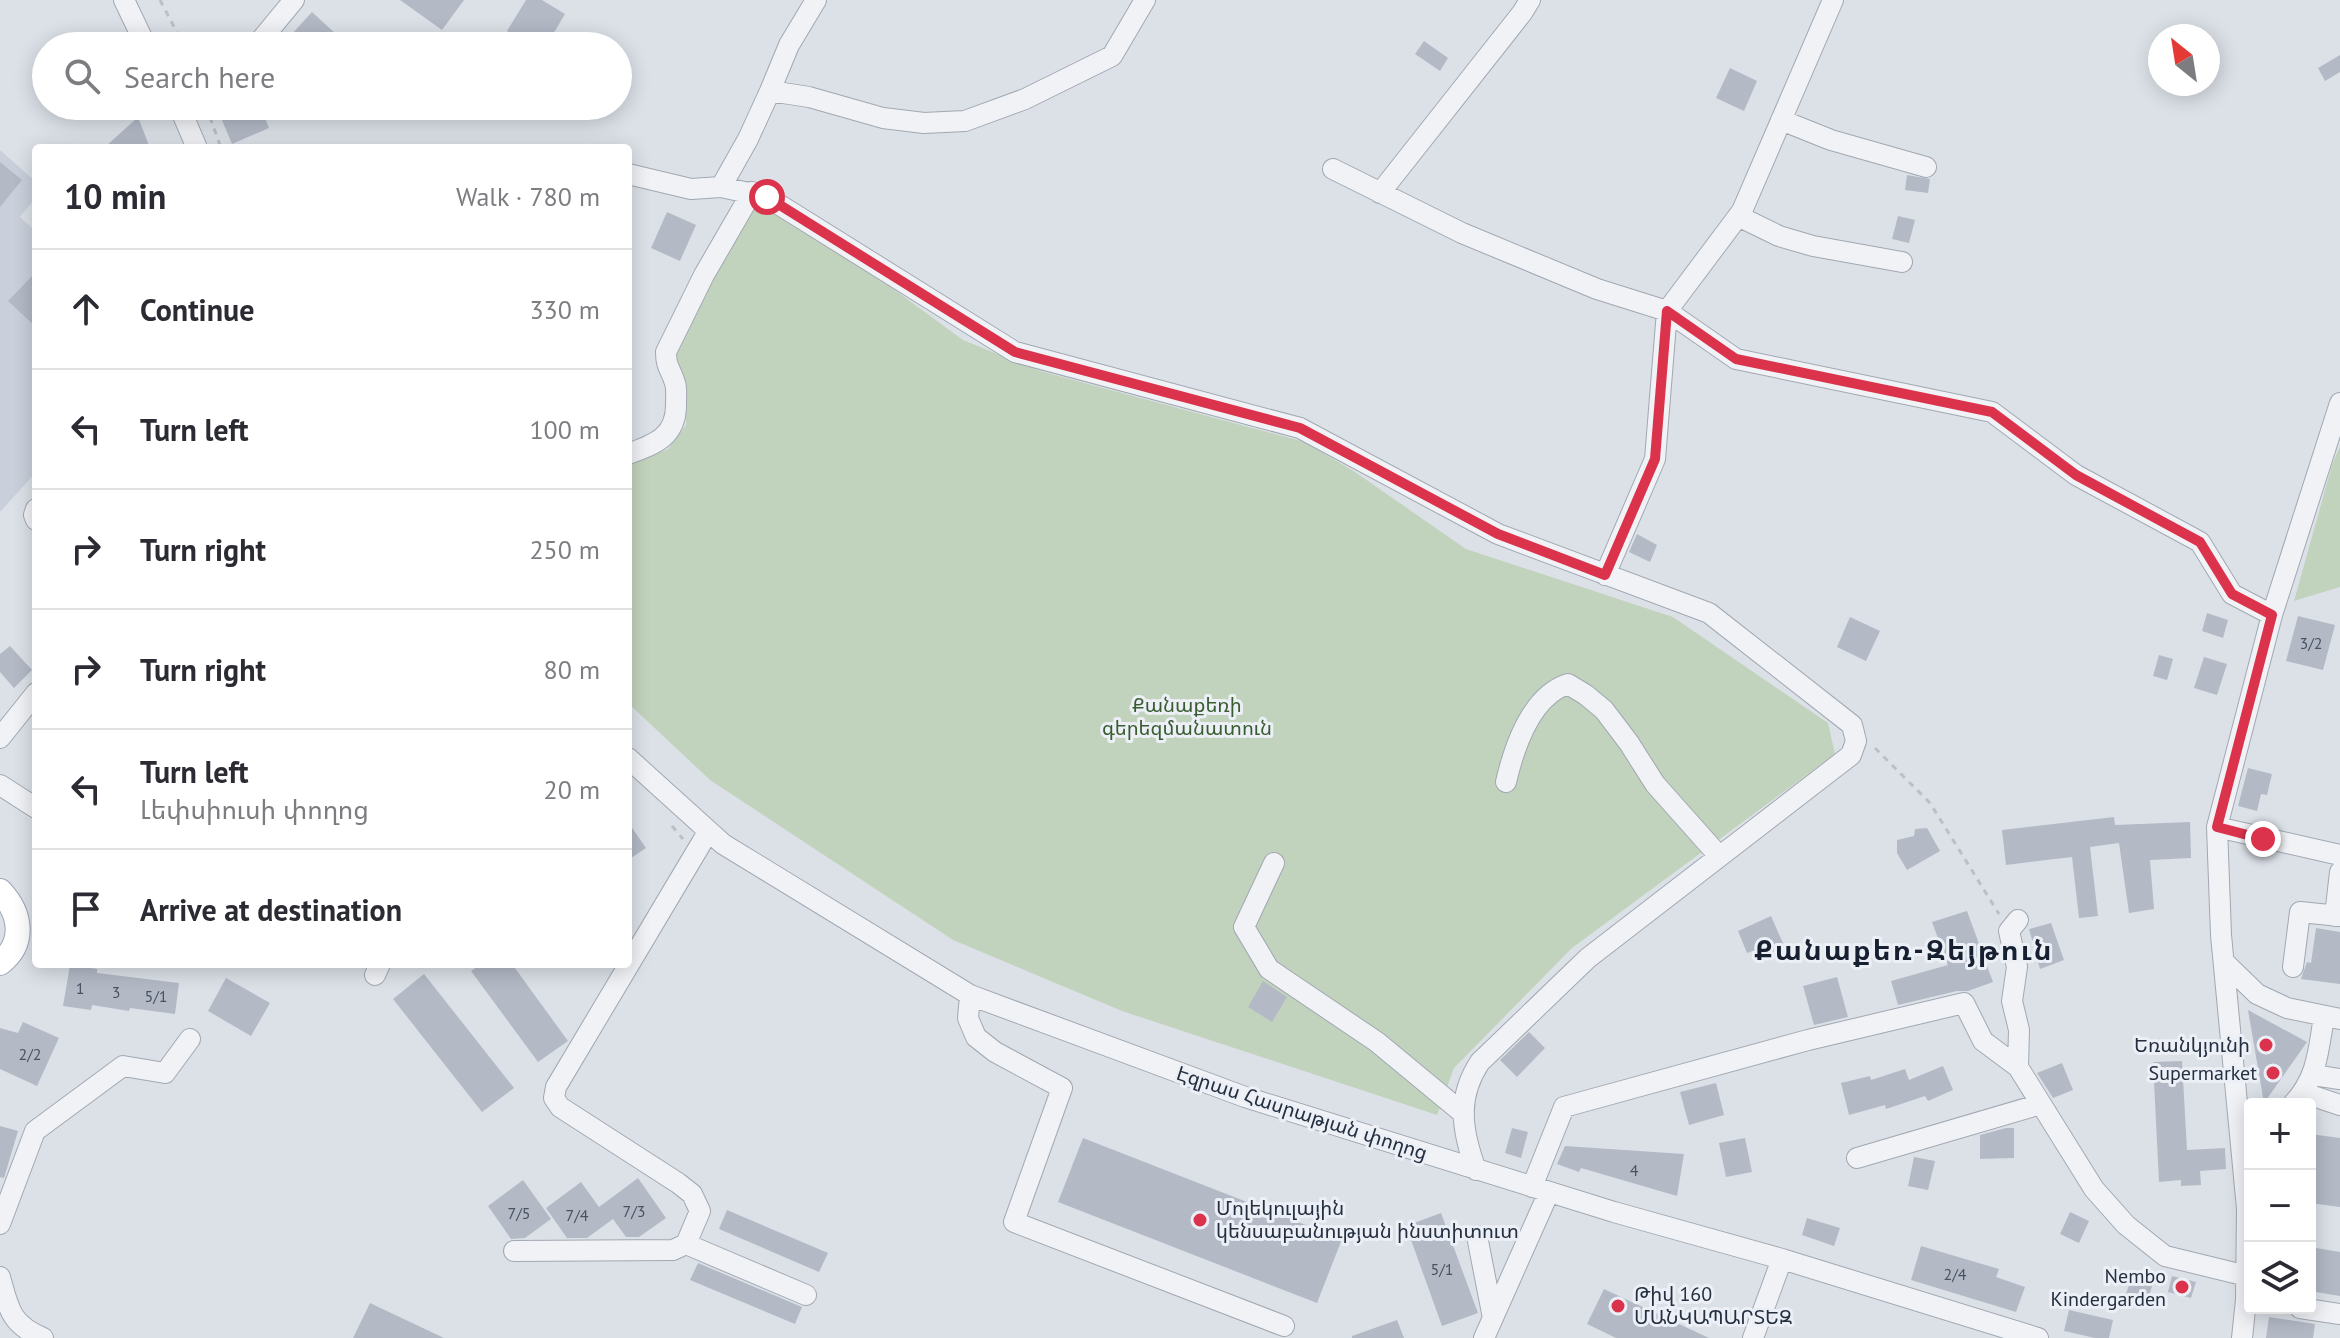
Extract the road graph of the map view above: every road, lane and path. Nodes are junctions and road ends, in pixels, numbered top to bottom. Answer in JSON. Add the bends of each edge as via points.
{"nodes":[{"id":1,"x":124,"y":0,"type":"edge"},
{"id":2,"x":133,"y":0,"type":"edge"},
{"id":3,"x":160,"y":0,"type":"edge"},
{"id":4,"x":294,"y":0,"type":"edge"},
{"id":5,"x":816,"y":0,"type":"edge"},
{"id":6,"x":1145,"y":0,"type":"edge"},
{"id":7,"x":1530,"y":0,"type":"edge"},
{"id":8,"x":1833,"y":0,"type":"edge"},
{"id":9,"x":139,"y":32,"type":"edge"},
{"id":10,"x":148,"y":32,"type":"edge"},
{"id":11,"x":177,"y":32,"type":"edge"},
{"id":12,"x":268,"y":32,"type":"edge"},
{"id":13,"x":770,"y":91,"type":"junction"},
{"id":14,"x":176,"y":120,"type":"edge"},
{"id":15,"x":185,"y":120,"type":"edge"},
{"id":16,"x":211,"y":120,"type":"edge"},
{"id":17,"x":1781,"y":120,"type":"junction"},
{"id":18,"x":185,"y":144,"type":"edge"},
{"id":19,"x":195,"y":144,"type":"edge"},
{"id":20,"x":220,"y":144,"type":"edge"},
{"id":21,"x":1926,"y":167,"type":"dead end"},
{"id":22,"x":1333,"y":169,"type":"dead end"},
{"id":23,"x":632,"y":175,"type":"edge"},
{"id":24,"x":721,"y":187,"type":"junction"},
{"id":25,"x":752,"y":192,"type":"junction"},
{"id":26,"x":1380,"y":193,"type":"junction"},
{"id":27,"x":1738,"y":216,"type":"junction"},
{"id":28,"x":1902,"y":262,"type":"dead end"},
{"id":29,"x":1667,"y":311,"type":"junction"},
{"id":30,"x":2340,"y":403,"type":"edge"},
{"id":31,"x":632,"y":453,"type":"edge"},
{"id":32,"x":1605,"y":575,"type":"junction"},
{"id":33,"x":2272,"y":615,"type":"junction"},
{"id":34,"x":32,"y":698,"type":"edge"},
{"id":35,"x":1852,"y":725,"type":"junction"},
{"id":36,"x":0,"y":738,"type":"edge"},
{"id":37,"x":632,"y":762,"type":"edge"},
{"id":38,"x":632,"y":772,"type":"edge"},
{"id":39,"x":1506,"y":782,"type":"dead end"},
{"id":40,"x":0,"y":785,"type":"edge"},
{"id":41,"x":32,"y":805,"type":"edge"},
{"id":42,"x":668,"y":820,"type":"dead end"},
{"id":43,"x":2217,"y":827,"type":"junction"},
{"id":44,"x":703,"y":842,"type":"junction"},
{"id":45,"x":2340,"y":855,"type":"edge"},
{"id":46,"x":1719,"y":856,"type":"junction"},
{"id":47,"x":1274,"y":863,"type":"dead end"},
{"id":48,"x":2340,"y":872,"type":"edge"},
{"id":49,"x":0,"y":891,"type":"edge"},
{"id":50,"x":2338,"y":916,"type":"edge"},
{"id":51,"x":2014,"y":926,"type":"joint"},
{"id":52,"x":632,"y":960,"type":"edge"},
{"id":53,"x":2224,"y":962,"type":"junction"},
{"id":54,"x":0,"y":963,"type":"edge"},
{"id":55,"x":2293,"y":967,"type":"dead end"},
{"id":56,"x":627,"y":968,"type":"edge"},
{"id":57,"x":970,"y":997,"type":"junction"},
{"id":58,"x":2332,"y":1018,"type":"edge"},
{"id":59,"x":190,"y":1039,"type":"dead end"},
{"id":60,"x":2018,"y":1067,"type":"junction"},
{"id":61,"x":2340,"y":1079,"type":"edge"},
{"id":62,"x":2303,"y":1091,"type":"edge"},
{"id":63,"x":2041,"y":1104,"type":"junction"},
{"id":64,"x":2340,"y":1105,"type":"edge"},
{"id":65,"x":2244,"y":1113,"type":"edge"},
{"id":66,"x":1464,"y":1114,"type":"junction"},
{"id":67,"x":1857,"y":1158,"type":"dead end"},
{"id":68,"x":1476,"y":1170,"type":"junction"},
{"id":69,"x":2246,"y":1170,"type":"edge"},
{"id":70,"x":1542,"y":1193,"type":"junction"},
{"id":71,"x":0,"y":1224,"type":"edge"},
{"id":72,"x":1477,"y":1236,"type":"dead end"},
{"id":73,"x":2247,"y":1242,"type":"edge"},
{"id":74,"x":686,"y":1244,"type":"junction"},
{"id":75,"x":514,"y":1251,"type":"dead end"},
{"id":76,"x":1781,"y":1264,"type":"junction"},
{"id":77,"x":2244,"y":1275,"type":"edge"},
{"id":78,"x":0,"y":1277,"type":"edge"},
{"id":79,"x":806,"y":1295,"type":"dead end"},
{"id":80,"x":2316,"y":1310,"type":"edge"},
{"id":81,"x":2246,"y":1314,"type":"edge"},
{"id":82,"x":2340,"y":1314,"type":"edge"},
{"id":83,"x":1493,"y":1318,"type":"junction"},
{"id":84,"x":1284,"y":1326,"type":"dead end"},
{"id":85,"x":2030,"y":1337,"type":"edge"},
{"id":86,"x":43,"y":1338,"type":"edge"},
{"id":87,"x":1484,"y":1338,"type":"edge"},
{"id":88,"x":1753,"y":1338,"type":"edge"},
{"id":89,"x":2005,"y":1338,"type":"edge"},
{"id":90,"x":2242,"y":1338,"type":"edge"}],
"edges":[{"from":1,"to":9,"type":"street"},
{"from":2,"to":10,"type":"street"},
{"from":3,"to":11,"type":"path"},
{"from":4,"to":12,"type":"street"},
{"from":5,"to":13,"type":"street"},
{"from":6,"to":13,"type":"street","via":[[1112,56],[1025,99],[965,121],[883,118]]},
{"from":7,"to":26,"type":"street"},
{"from":8,"to":17,"type":"street"},
{"from":13,"to":24,"type":"street"},
{"from":14,"to":18,"type":"street"},
{"from":15,"to":19,"type":"street"},
{"from":16,"to":20,"type":"path"},
{"from":17,"to":21,"type":"street"},
{"from":17,"to":27,"type":"street"},
{"from":22,"to":26,"type":"street"},
{"from":23,"to":24,"type":"street","via":[[691,189]]},
{"from":24,"to":25,"type":"street"},
{"from":25,"to":31,"type":"street","via":[[666,352],[675,383],[673,427],[654,445]]},
{"from":25,"to":32,"type":"street","via":[[1015,352],[1300,428],[1498,534]]},
{"from":26,"to":29,"type":"street","via":[[1570,278]]},
{"from":27,"to":28,"type":"street","via":[[1813,246]]},
{"from":27,"to":29,"type":"street"},
{"from":29,"to":32,"type":"street","via":[[1655,459]]},
{"from":29,"to":33,"type":"street","via":[[1736,359],[1992,412],[2076,475],[2200,542],[2232,594]]},
{"from":30,"to":33,"type":"street"},
{"from":32,"to":35,"type":"street","via":[[1709,613]]},
{"from":33,"to":43,"type":"street"},
{"from":34,"to":36,"type":"street"},
{"from":35,"to":46,"type":"street","via":[[1856,741],[1851,755]]},
{"from":35,"to":51,"type":"path","via":[[1930,803]]},
{"from":37,"to":44,"type":"street","name":"Էզրաս Հասրաթյան փողոց"},
{"from":38,"to":44,"type":"street","name":"Էզրաս Հասրաթյան փողոց"},
{"from":39,"to":46,"type":"street","via":[[1527,722],[1549,694],[1568,684],[1604,710],[1655,784]]},
{"from":40,"to":41,"type":"street"},
{"from":42,"to":44,"type":"path"},
{"from":43,"to":45,"type":"street"},
{"from":43,"to":53,"type":"street"},
{"from":44,"to":52,"type":"street"},
{"from":44,"to":57,"type":"street","name":"Էզրաս Հասրաթյան փողոց","via":[[723,844]]},
{"from":46,"to":66,"type":"street","via":[[1588,958],[1480,1062],[1468,1080]]},
{"from":47,"to":66,"type":"street","via":[[1244,927],[1269,969],[1377,1042]]},
{"from":48,"to":50,"type":"street"},
{"from":49,"to":54,"type":"main road","via":[[15,913],[18,933],[15,947]]},
{"from":50,"to":55,"type":"street","via":[[2300,912]]},
{"from":51,"to":60,"type":"street","via":[[2017,967],[2012,1001],[2019,1030]]},
{"from":53,"to":58,"type":"street","via":[[2257,994],[2287,1008]]},
{"from":53,"to":65,"type":"street"},
{"from":56,"to":74,"type":"street","via":[[554,1098],[692,1194],[700,1211]]},
{"from":57,"to":68,"type":"street","name":"Էզրաս Հասրաթյան փողոց","via":[[1245,1097]]},
{"from":57,"to":70,"type":"street","name":"Էզրաս Հասրաթյան փողոց","via":[[1219,1096]]},
{"from":57,"to":84,"type":"street","via":[[968,1018],[976,1037],[1062,1088],[1014,1222]]},
{"from":58,"to":62,"type":"street"},
{"from":59,"to":71,"type":"street","via":[[165,1073],[123,1066],[35,1131]]},
{"from":60,"to":63,"type":"street"},
{"from":60,"to":70,"type":"street","via":[[1983,1041],[1964,1003],[1808,1040],[1564,1107]]},
{"from":61,"to":62,"type":"street"},
{"from":62,"to":64,"type":"street"},
{"from":63,"to":67,"type":"street"},
{"from":63,"to":77,"type":"street","via":[[2094,1189],[2126,1225],[2165,1256]]},
{"from":66,"to":68,"type":"street","via":[[1465,1138]]},
{"from":68,"to":70,"type":"street","name":"Էզրաս Հասրաթյան փողոց"},
{"from":69,"to":73,"type":"street"},
{"from":70,"to":76,"type":"street","name":"Էզրաս Հասրաթյան փողոց"},
{"from":70,"to":83,"type":"street"},
{"from":72,"to":83,"type":"street"},
{"from":74,"to":75,"type":"street","via":[[673,1250]]},
{"from":74,"to":79,"type":"street"},
{"from":76,"to":85,"type":"street","name":"Էզրաս Հասրաթյան փողոց"},
{"from":76,"to":88,"type":"street"},
{"from":76,"to":89,"type":"street","name":"Էզրաս Հասրաթյան փողոց"},
{"from":78,"to":86,"type":"street","via":[[10,1314]]},
{"from":80,"to":82,"type":"street"},
{"from":81,"to":90,"type":"street"},
{"from":83,"to":87,"type":"street"}]}
